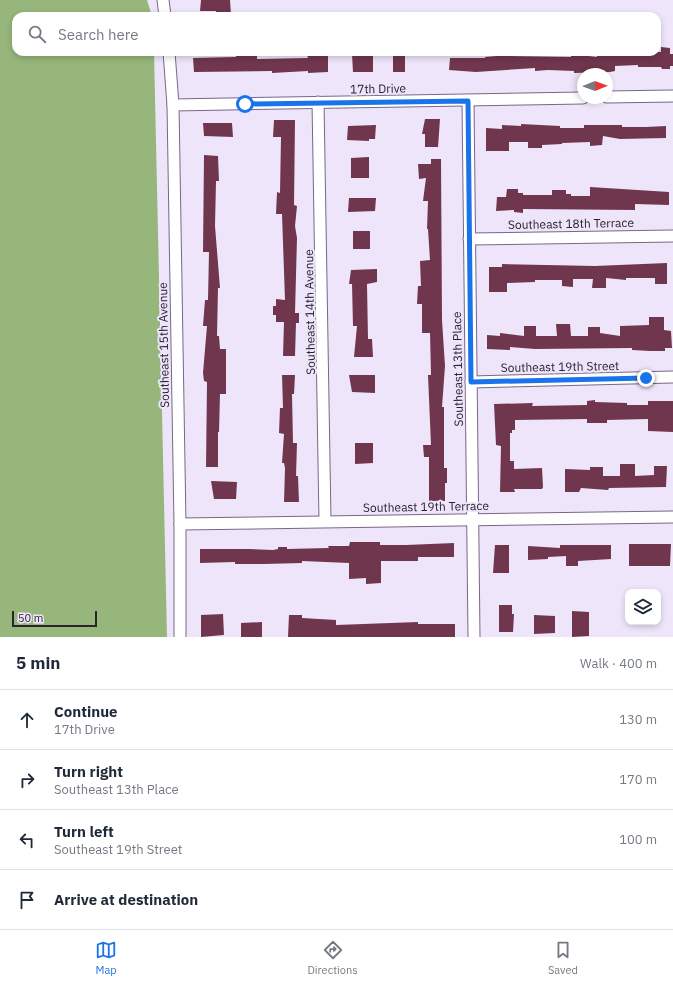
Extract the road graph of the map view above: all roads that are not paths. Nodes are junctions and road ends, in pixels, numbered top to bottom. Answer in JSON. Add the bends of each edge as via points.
{"nodes":[{"id":1,"x":163,"y":0,"type":"edge"},
{"id":2,"x":164,"y":12,"type":"edge"},
{"id":3,"x":168,"y":56,"type":"edge"},
{"id":4,"x":673,"y":96,"type":"edge"},
{"id":5,"x":613,"y":97,"type":"edge"},
{"id":6,"x":577,"y":98,"type":"edge"},
{"id":7,"x":468,"y":101,"type":"junction"},
{"id":8,"x":318,"y":102,"type":"junction"},
{"id":9,"x":173,"y":105,"type":"junction"},
{"id":10,"x":673,"y":236,"type":"edge"},
{"id":11,"x":469,"y":239,"type":"junction"},
{"id":12,"x":673,"y":377,"type":"edge"},
{"id":13,"x":471,"y":382,"type":"junction"},
{"id":14,"x":673,"y":517,"type":"edge"},
{"id":15,"x":473,"y":519,"type":"junction"},
{"id":16,"x":325,"y":521,"type":"junction"},
{"id":17,"x":180,"y":524,"type":"junction"},
{"id":18,"x":180,"y":637,"type":"edge"},
{"id":19,"x":474,"y":637,"type":"edge"}],
"edges":[{"from":1,"to":2,"type":"street"},
{"from":3,"to":9,"type":"street","name":"Southeast 15th Avenue"},
{"from":4,"to":5,"type":"street"},
{"from":6,"to":7,"type":"street","name":"17th Drive"},
{"from":7,"to":8,"type":"street","name":"17th Drive"},
{"from":7,"to":11,"type":"street","name":"Southeast 13th Place"},
{"from":8,"to":9,"type":"street","name":"17th Drive"},
{"from":8,"to":16,"type":"street","name":"Southeast 14th Avenue"},
{"from":9,"to":17,"type":"street","name":"Southeast 15th Avenue"},
{"from":10,"to":11,"type":"street","name":"Southeast 18th Terrace"},
{"from":11,"to":13,"type":"street","name":"Southeast 13th Place"},
{"from":12,"to":13,"type":"street","name":"Southeast 19th Street"},
{"from":13,"to":15,"type":"street","name":"Southeast 13th Place"},
{"from":14,"to":15,"type":"street","name":"Southeast 19th Terrace"},
{"from":15,"to":16,"type":"street","name":"Southeast 19th Terrace"},
{"from":15,"to":19,"type":"street","name":"Southeast 13th Place"},
{"from":16,"to":17,"type":"street","name":"Southeast 19th Terrace"},
{"from":17,"to":18,"type":"street","name":"Southeast 15th Avenue"}]}
